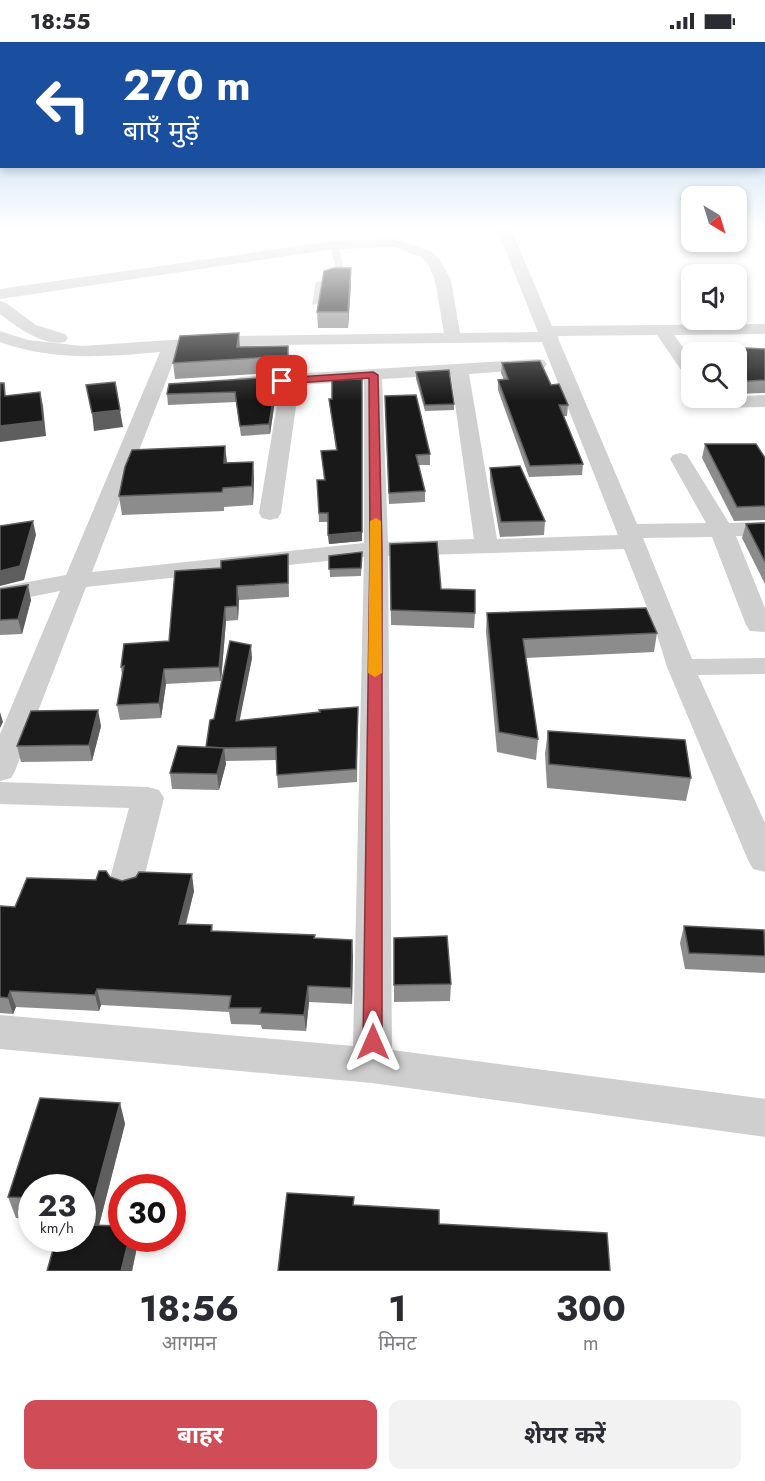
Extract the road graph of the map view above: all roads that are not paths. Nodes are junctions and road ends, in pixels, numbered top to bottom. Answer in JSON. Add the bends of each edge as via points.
{"nodes":[{"id":1,"x":52,"y":286,"type":"edge"},
{"id":2,"x":319,"y":286,"type":"edge"},
{"id":3,"x":444,"y":286,"type":"edge"},
{"id":4,"x":528,"y":286,"type":"edge"},
{"id":5,"x":0,"y":294,"type":"edge"},
{"id":6,"x":315,"y":303,"type":"dead end"},
{"id":7,"x":0,"y":306,"type":"edge"},
{"id":8,"x":765,"y":329,"type":"edge"},
{"id":9,"x":664,"y":335,"type":"junction"},
{"id":10,"x":0,"y":336,"type":"edge"},
{"id":11,"x":549,"y":336,"type":"junction"},
{"id":12,"x":453,"y":338,"type":"junction"},
{"id":13,"x":765,"y":339,"type":"edge"},
{"id":14,"x":165,"y":346,"type":"junction"},
{"id":15,"x":681,"y":350,"type":"edge"},
{"id":16,"x":560,"y":362,"type":"junction"},
{"id":17,"x":459,"y":369,"type":"junction"},
{"id":18,"x":373,"y":375,"type":"junction"},
{"id":19,"x":290,"y":380,"type":"junction"},
{"id":20,"x":224,"y":384,"type":"edge"},
{"id":21,"x":747,"y":401,"type":"edge"},
{"id":22,"x":765,"y":401,"type":"edge"},
{"id":23,"x":680,"y":459,"type":"dead end"},
{"id":24,"x":270,"y":513,"type":"dead end"},
{"id":25,"x":721,"y":529,"type":"junction"},
{"id":26,"x":765,"y":529,"type":"edge"},
{"id":27,"x":630,"y":536,"type":"junction"},
{"id":28,"x":487,"y":546,"type":"junction"},
{"id":29,"x":376,"y":549,"type":"junction"},
{"id":30,"x":76,"y":581,"type":"junction"},
{"id":31,"x":0,"y":595,"type":"edge"},
{"id":32,"x":765,"y":624,"type":"edge"},
{"id":33,"x":765,"y":666,"type":"edge"},
{"id":34,"x":681,"y":667,"type":"junction"},
{"id":35,"x":0,"y":771,"type":"edge"},
{"id":36,"x":0,"y":794,"type":"edge"},
{"id":37,"x":765,"y":860,"type":"edge"},
{"id":38,"x":126,"y":882,"type":"edge"},
{"id":39,"x":0,"y":1032,"type":"edge"},
{"id":40,"x":372,"y":1065,"type":"junction"},
{"id":41,"x":765,"y":1118,"type":"edge"}],
"edges":[{"from":1,"to":5,"type":"street"},
{"from":2,"to":6,"type":"lane"},
{"from":3,"to":12,"type":"street"},
{"from":4,"to":11,"type":"street"},
{"from":7,"to":14,"type":"street","via":[[44,335]]},
{"from":8,"to":9,"type":"street"},
{"from":9,"to":11,"type":"street"},
{"from":9,"to":13,"type":"street"},
{"from":9,"to":15,"type":"street"},
{"from":10,"to":14,"type":"street","via":[[44,349]]},
{"from":11,"to":12,"type":"street"},
{"from":11,"to":16,"type":"street"},
{"from":12,"to":14,"type":"street","via":[[231,341]]},
{"from":14,"to":30,"type":"street","via":[[166,387]]},
{"from":16,"to":17,"type":"street"},
{"from":16,"to":27,"type":"street"},
{"from":17,"to":18,"type":"street"},
{"from":17,"to":28,"type":"street"},
{"from":18,"to":19,"type":"street"},
{"from":18,"to":29,"type":"street"},
{"from":19,"to":20,"type":"street"},
{"from":19,"to":24,"type":"street"},
{"from":21,"to":22,"type":"street"},
{"from":23,"to":25,"type":"street"},
{"from":25,"to":26,"type":"street"},
{"from":25,"to":27,"type":"street"},
{"from":25,"to":32,"type":"street","via":[[759,625]]},
{"from":27,"to":28,"type":"street"},
{"from":27,"to":34,"type":"street"},
{"from":28,"to":29,"type":"street"},
{"from":29,"to":30,"type":"street"},
{"from":29,"to":40,"type":"street"},
{"from":30,"to":31,"type":"street"},
{"from":30,"to":35,"type":"street"},
{"from":33,"to":34,"type":"street"},
{"from":34,"to":37,"type":"street"},
{"from":36,"to":38,"type":"street","via":[[148,798]]},
{"from":39,"to":40,"type":"street"},
{"from":40,"to":41,"type":"street"}]}
